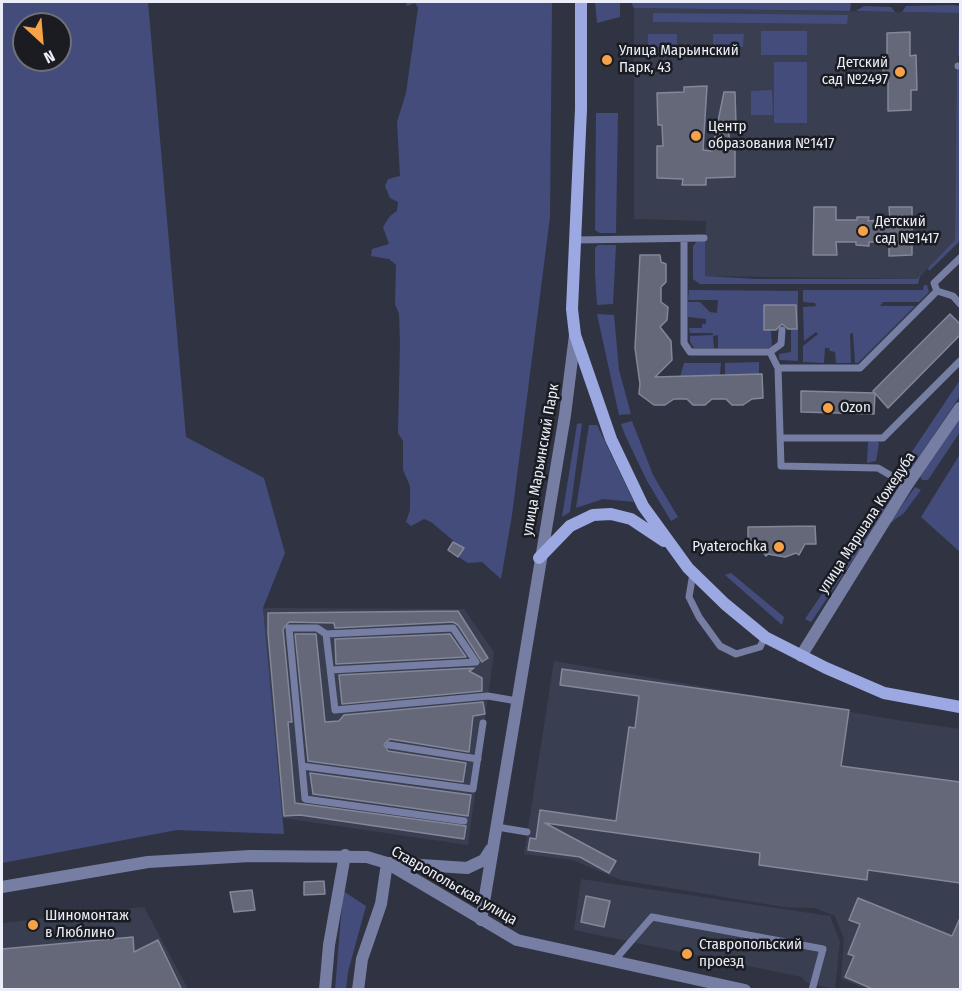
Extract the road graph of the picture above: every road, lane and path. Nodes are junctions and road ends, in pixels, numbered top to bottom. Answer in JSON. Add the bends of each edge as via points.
{"nodes":[{"id":1,"x":581,"y":2,"type":"edge"},
{"id":2,"x":704,"y":237,"type":"dead end"},
{"id":3,"x":684,"y":239,"type":"junction"},
{"id":4,"x":576,"y":240,"type":"junction"},
{"id":5,"x":960,"y":258,"type":"edge"},
{"id":6,"x":937,"y":291,"type":"junction"},
{"id":7,"x":960,"y":304,"type":"edge"},
{"id":8,"x":782,"y":330,"type":"dead end"},
{"id":9,"x":575,"y":335,"type":"junction"},
{"id":10,"x":770,"y":352,"type":"junction"},
{"id":11,"x":960,"y":361,"type":"edge"},
{"id":12,"x":778,"y":368,"type":"junction"},
{"id":13,"x":960,"y":408,"type":"edge"},
{"id":14,"x":781,"y":438,"type":"junction"},
{"id":15,"x":907,"y":485,"type":"junction"},
{"id":16,"x":674,"y":549,"type":"junction"},
{"id":17,"x":540,"y":558,"type":"junction"},
{"id":18,"x":693,"y":573,"type":"junction"},
{"id":19,"x":326,"y":634,"type":"junction"},
{"id":20,"x":765,"y":637,"type":"junction"},
{"id":21,"x":801,"y":656,"type":"junction"},
{"id":22,"x":331,"y":670,"type":"junction"},
{"id":23,"x":960,"y":696,"type":"edge"},
{"id":24,"x":517,"y":701,"type":"junction"},
{"id":25,"x":956,"y":706,"type":"edge"},
{"id":26,"x":483,"y":723,"type":"dead end"},
{"id":27,"x":388,"y":746,"type":"dead end"},
{"id":28,"x":478,"y":759,"type":"junction"},
{"id":29,"x":302,"y":766,"type":"junction"},
{"id":30,"x":464,"y":821,"type":"dead end"},
{"id":31,"x":497,"y":827,"type":"junction"},
{"id":32,"x":527,"y":832,"type":"dead end"},
{"id":33,"x":494,"y":844,"type":"junction"},
{"id":34,"x":345,"y":855,"type":"junction"},
{"id":35,"x":387,"y":863,"type":"junction"},
{"id":36,"x":2,"y":887,"type":"edge"},
{"id":37,"x":481,"y":920,"type":"junction"},
{"id":38,"x":614,"y":961,"type":"junction"},
{"id":39,"x":326,"y":990,"type":"edge"},
{"id":40,"x":358,"y":990,"type":"edge"},
{"id":41,"x":745,"y":990,"type":"edge"},
{"id":42,"x":812,"y":990,"type":"edge"}],
"edges":[{"from":1,"to":4,"type":"main road","name":"улица Марьинский Парк"},
{"from":2,"to":3,"type":"lane"},
{"from":3,"to":4,"type":"lane"},
{"from":3,"to":10,"type":"lane","via":[[684,343],[690,352]]},
{"from":4,"to":9,"type":"main road","name":"улица Марьинский Парк","via":[[572,309]]},
{"from":5,"to":6,"type":"lane","via":[[934,283]]},
{"from":6,"to":7,"type":"lane","via":[[954,296]]},
{"from":6,"to":12,"type":"lane","via":[[860,368]]},
{"from":8,"to":10,"type":"lane","via":[[781,344]]},
{"from":9,"to":16,"type":"main road","via":[[611,439],[643,506]]},
{"from":9,"to":17,"type":"street","name":"улица Марьинский Парк"},
{"from":10,"to":12,"type":"lane"},
{"from":11,"to":14,"type":"lane","via":[[883,438]]},
{"from":12,"to":14,"type":"lane"},
{"from":13,"to":15,"type":"street","name":"улица Маршала Кожедуба"},
{"from":14,"to":15,"type":"lane","via":[[781,466],[878,468]]},
{"from":15,"to":21,"type":"street","name":"улица Маршала Кожедуба"},
{"from":16,"to":17,"type":"main road","via":[[631,519],[592,515],[570,526]]},
{"from":16,"to":18,"type":"main road"},
{"from":17,"to":24,"type":"street","name":"улица Марьинский Парк"},
{"from":18,"to":20,"type":"main road"},
{"from":18,"to":20,"type":"lane","via":[[689,597],[720,646],[736,654],[760,647]]},
{"from":19,"to":22,"type":"lane"},
{"from":19,"to":22,"type":"lane","via":[[453,628],[476,662]]},
{"from":19,"to":29,"type":"lane","via":[[317,628],[289,628]]},
{"from":20,"to":21,"type":"main road"},
{"from":21,"to":25,"type":"main road","via":[[884,693]]},
{"from":22,"to":24,"type":"lane","via":[[335,710],[488,696]]},
{"from":23,"to":25,"type":"lane"},
{"from":24,"to":31,"type":"street","name":"улица Марьинский Парк"},
{"from":26,"to":28,"type":"lane"},
{"from":27,"to":28,"type":"lane"},
{"from":28,"to":29,"type":"lane","via":[[473,789]]},
{"from":29,"to":30,"type":"lane","via":[[305,799]]},
{"from":31,"to":32,"type":"lane"},
{"from":31,"to":33,"type":"street","name":"улица Марьинский Парк"},
{"from":33,"to":35,"type":"street","via":[[484,860],[467,868]]},
{"from":33,"to":37,"type":"street","name":"улица Марьинский Парк"},
{"from":34,"to":35,"type":"street","name":"Ставропольская улица"},
{"from":34,"to":36,"type":"street","name":"Ставропольская улица","via":[[148,862]]},
{"from":34,"to":39,"type":"street","via":[[329,945]]},
{"from":35,"to":37,"type":"street","name":"Ставропольская улица"},
{"from":35,"to":40,"type":"street","via":[[381,904],[362,959]]},
{"from":37,"to":38,"type":"street","name":"Ставропольская улица","via":[[517,940]]},
{"from":38,"to":41,"type":"street","name":"Ставропольская улица"},
{"from":38,"to":42,"type":"lane","via":[[652,917],[823,948]]}]}
